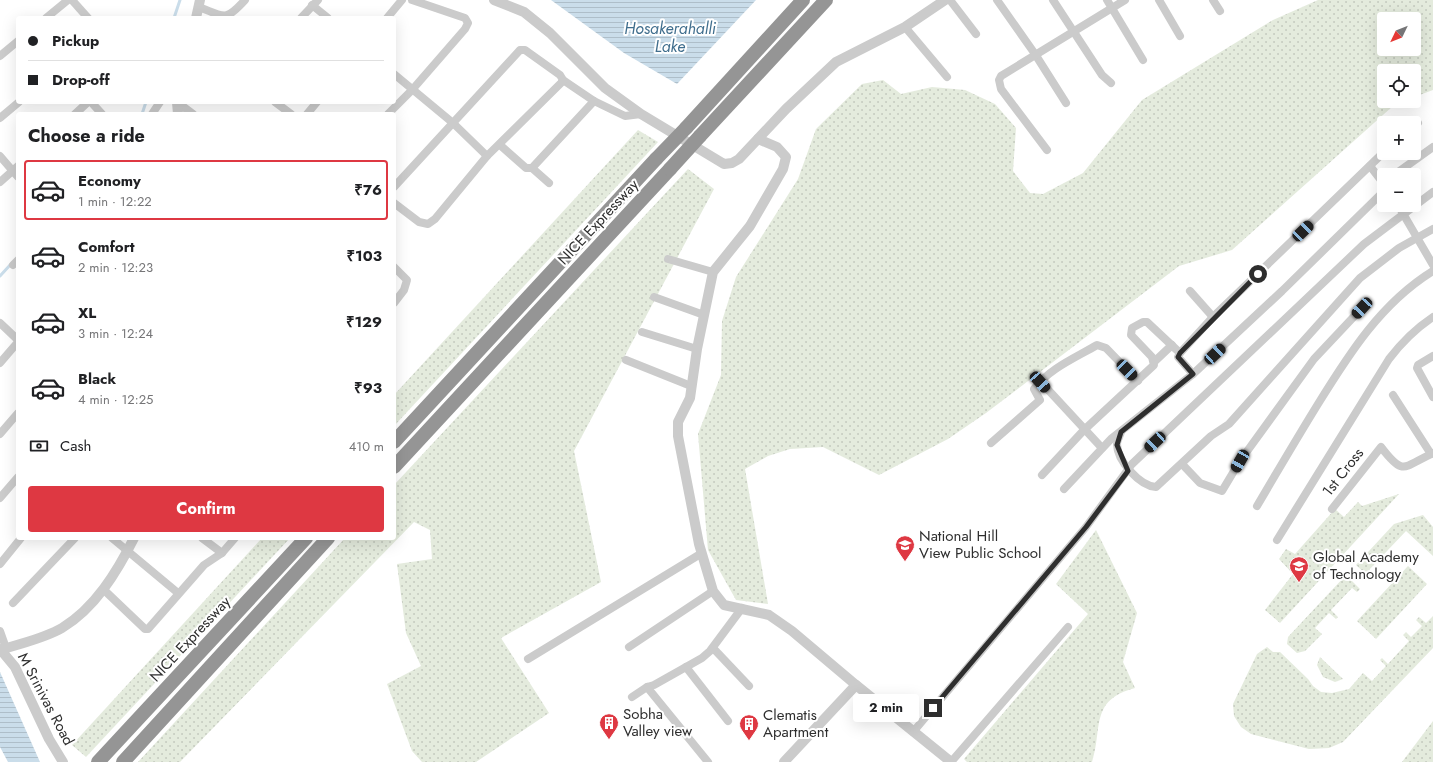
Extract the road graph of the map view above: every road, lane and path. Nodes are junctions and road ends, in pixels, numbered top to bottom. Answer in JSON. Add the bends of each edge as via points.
{"nodes":[{"id":1,"x":68,"y":0,"type":"edge"},
{"id":2,"x":72,"y":0,"type":"edge"},
{"id":3,"x":245,"y":0,"type":"edge"},
{"id":4,"x":402,"y":0,"type":"edge"},
{"id":5,"x":412,"y":0,"type":"edge"},
{"id":6,"x":494,"y":0,"type":"edge"},
{"id":7,"x":803,"y":0,"type":"edge"},
{"id":8,"x":826,"y":0,"type":"edge"},
{"id":9,"x":945,"y":0,"type":"edge"},
{"id":10,"x":950,"y":0,"type":"edge"},
{"id":11,"x":997,"y":0,"type":"edge"},
{"id":12,"x":1053,"y":0,"type":"edge"},
{"id":13,"x":1107,"y":0,"type":"edge"},
{"id":14,"x":1124,"y":0,"type":"edge"},
{"id":15,"x":1159,"y":0,"type":"edge"},
{"id":16,"x":1213,"y":0,"type":"edge"},
{"id":17,"x":315,"y":2,"type":"edge"},
{"id":18,"x":200,"y":3,"type":"edge"},
{"id":19,"x":1112,"y":8,"type":"junction"},
{"id":20,"x":1220,"y":11,"type":"dead end"},
{"id":21,"x":48,"y":16,"type":"edge"},
{"id":22,"x":86,"y":16,"type":"edge"},
{"id":23,"x":197,"y":16,"type":"edge"},
{"id":24,"x":222,"y":16,"type":"edge"},
{"id":25,"x":228,"y":16,"type":"edge"},
{"id":26,"x":303,"y":16,"type":"edge"},
{"id":27,"x":326,"y":16,"type":"edge"},
{"id":28,"x":389,"y":16,"type":"edge"},
{"id":29,"x":904,"y":27,"type":"junction"},
{"id":30,"x":1074,"y":32,"type":"junction"},
{"id":31,"x":976,"y":34,"type":"dead end"},
{"id":32,"x":1180,"y":36,"type":"dead end"},
{"id":33,"x":16,"y":43,"type":"edge"},
{"id":34,"x":1035,"y":54,"type":"junction"},
{"id":35,"x":0,"y":56,"type":"edge"},
{"id":36,"x":1143,"y":60,"type":"dead end"},
{"id":37,"x":396,"y":76,"type":"edge"},
{"id":38,"x":947,"y":77,"type":"dead end"},
{"id":39,"x":563,"y":80,"type":"junction"},
{"id":40,"x":1111,"y":83,"type":"dead end"},
{"id":41,"x":412,"y":90,"type":"junction"},
{"id":42,"x":594,"y":101,"type":"junction"},
{"id":43,"x":17,"y":104,"type":"edge"},
{"id":44,"x":87,"y":104,"type":"edge"},
{"id":45,"x":91,"y":104,"type":"edge"},
{"id":46,"x":180,"y":104,"type":"edge"},
{"id":47,"x":278,"y":104,"type":"edge"},
{"id":48,"x":315,"y":104,"type":"edge"},
{"id":49,"x":1066,"y":104,"type":"dead end"},
{"id":50,"x":77,"y":112,"type":"edge"},
{"id":51,"x":100,"y":112,"type":"edge"},
{"id":52,"x":190,"y":112,"type":"edge"},
{"id":53,"x":288,"y":112,"type":"edge"},
{"id":54,"x":309,"y":112,"type":"edge"},
{"id":55,"x":390,"y":112,"type":"edge"},
{"id":56,"x":641,"y":114,"type":"junction"},
{"id":57,"x":0,"y":118,"type":"edge"},
{"id":58,"x":453,"y":124,"type":"junction"},
{"id":59,"x":758,"y":139,"type":"junction"},
{"id":60,"x":500,"y":145,"type":"junction"},
{"id":61,"x":1433,"y":147,"type":"edge"},
{"id":62,"x":1047,"y":150,"type":"dead end"},
{"id":63,"x":0,"y":156,"type":"edge"},
{"id":64,"x":487,"y":156,"type":"junction"},
{"id":65,"x":1377,"y":159,"type":"edge"},
{"id":66,"x":1370,"y":166,"type":"junction"},
{"id":67,"x":532,"y":168,"type":"junction"},
{"id":68,"x":1404,"y":168,"type":"edge"},
{"id":69,"x":16,"y":171,"type":"edge"},
{"id":70,"x":1377,"y":176,"type":"edge"},
{"id":71,"x":0,"y":182,"type":"edge"},
{"id":72,"x":549,"y":183,"type":"dead end"},
{"id":73,"x":396,"y":185,"type":"edge"},
{"id":74,"x":1377,"y":192,"type":"edge"},
{"id":75,"x":1433,"y":192,"type":"edge"},
{"id":76,"x":396,"y":205,"type":"edge"},
{"id":77,"x":1403,"y":213,"type":"junction"},
{"id":78,"x":1433,"y":229,"type":"edge"},
{"id":79,"x":1418,"y":238,"type":"junction"},
{"id":80,"x":668,"y":259,"type":"dead end"},
{"id":81,"x":1433,"y":265,"type":"edge"},
{"id":82,"x":396,"y":269,"type":"edge"},
{"id":83,"x":1433,"y":271,"type":"edge"},
{"id":84,"x":713,"y":272,"type":"junction"},
{"id":85,"x":1190,"y":291,"type":"dead end"},
{"id":86,"x":654,"y":297,"type":"dead end"},
{"id":87,"x":396,"y":300,"type":"edge"},
{"id":88,"x":1362,"y":308,"type":"dead end"},
{"id":89,"x":704,"y":315,"type":"junction"},
{"id":90,"x":1213,"y":317,"type":"junction"},
{"id":91,"x":1433,"y":317,"type":"edge"},
{"id":92,"x":0,"y":323,"type":"edge"},
{"id":93,"x":642,"y":332,"type":"dead end"},
{"id":94,"x":16,"y":339,"type":"edge"},
{"id":95,"x":16,"y":343,"type":"edge"},
{"id":96,"x":1172,"y":345,"type":"junction"},
{"id":97,"x":697,"y":349,"type":"junction"},
{"id":98,"x":1180,"y":353,"type":"junction"},
{"id":99,"x":1433,"y":356,"type":"edge"},
{"id":100,"x":626,"y":360,"type":"dead end"},
{"id":101,"x":1154,"y":362,"type":"junction"},
{"id":102,"x":0,"y":363,"type":"edge"},
{"id":103,"x":1193,"y":374,"type":"junction"},
{"id":104,"x":1138,"y":381,"type":"junction"},
{"id":105,"x":1040,"y":382,"type":"junction"},
{"id":106,"x":691,"y":386,"type":"junction"},
{"id":107,"x":1393,"y":395,"type":"dead end"},
{"id":108,"x":1433,"y":396,"type":"edge"},
{"id":109,"x":16,"y":415,"type":"edge"},
{"id":110,"x":1084,"y":430,"type":"junction"},
{"id":111,"x":1121,"y":432,"type":"junction"},
{"id":112,"x":0,"y":434,"type":"edge"},
{"id":113,"x":396,"y":440,"type":"edge"},
{"id":114,"x":991,"y":443,"type":"dead end"},
{"id":115,"x":1102,"y":448,"type":"junction"},
{"id":116,"x":1432,"y":454,"type":"edge"},
{"id":117,"x":1182,"y":464,"type":"junction"},
{"id":118,"x":396,"y":465,"type":"edge"},
{"id":119,"x":1128,"y":471,"type":"junction"},
{"id":120,"x":1042,"y":475,"type":"dead end"},
{"id":121,"x":16,"y":479,"type":"edge"},
{"id":122,"x":1064,"y":489,"type":"dead end"},
{"id":123,"x":0,"y":498,"type":"edge"},
{"id":124,"x":1257,"y":506,"type":"dead end"},
{"id":125,"x":1332,"y":509,"type":"dead end"},
{"id":126,"x":20,"y":540,"type":"edge"},
{"id":127,"x":73,"y":540,"type":"edge"},
{"id":128,"x":114,"y":540,"type":"edge"},
{"id":129,"x":133,"y":540,"type":"edge"},
{"id":130,"x":205,"y":540,"type":"edge"},
{"id":131,"x":233,"y":540,"type":"edge"},
{"id":132,"x":304,"y":540,"type":"edge"},
{"id":133,"x":326,"y":540,"type":"edge"},
{"id":134,"x":1277,"y":540,"type":"dead end"},
{"id":135,"x":127,"y":552,"type":"junction"},
{"id":136,"x":702,"y":552,"type":"junction"},
{"id":137,"x":222,"y":553,"type":"junction"},
{"id":138,"x":0,"y":564,"type":"edge"},
{"id":139,"x":103,"y":589,"type":"junction"},
{"id":140,"x":712,"y":591,"type":"junction"},
{"id":141,"x":178,"y":592,"type":"junction"},
{"id":142,"x":14,"y":603,"type":"dead end"},
{"id":143,"x":742,"y":608,"type":"junction"},
{"id":144,"x":1068,"y":627,"type":"dead end"},
{"id":145,"x":0,"y":631,"type":"edge"},
{"id":146,"x":629,"y":647,"type":"dead end"},
{"id":147,"x":713,"y":648,"type":"junction"},
{"id":148,"x":2,"y":649,"type":"edge"},
{"id":149,"x":528,"y":659,"type":"dead end"},
{"id":150,"x":686,"y":667,"type":"junction"},
{"id":151,"x":856,"y":685,"type":"junction"},
{"id":152,"x":749,"y":686,"type":"dead end"},
{"id":153,"x":647,"y":687,"type":"junction"},
{"id":154,"x":632,"y":697,"type":"dead end"},
{"id":155,"x":728,"y":721,"type":"dead end"},
{"id":156,"x":913,"y":732,"type":"junction"},
{"id":157,"x":63,"y":762,"type":"edge"},
{"id":158,"x":98,"y":762,"type":"edge"},
{"id":159,"x":123,"y":762,"type":"edge"},
{"id":160,"x":708,"y":762,"type":"edge"},
{"id":161,"x":784,"y":762,"type":"edge"},
{"id":162,"x":951,"y":762,"type":"edge"}],
"edges":[{"from":1,"to":21,"type":"street"},
{"from":2,"to":22,"type":"street"},
{"from":3,"to":25,"type":"street"},
{"from":4,"to":28,"type":"street"},
{"from":5,"to":41,"type":"street","via":[[465,18],[468,23]]},
{"from":6,"to":56,"type":"street","via":[[524,12],[550,33],[605,88]]},
{"from":7,"to":113,"type":"highway","name":"NICE Expressway","bridge":true},
{"from":8,"to":118,"type":"highway","name":"NICE Expressway","bridge":true},
{"from":9,"to":29,"type":"street"},
{"from":10,"to":31,"type":"street"},
{"from":11,"to":34,"type":"street"},
{"from":12,"to":30,"type":"street"},
{"from":13,"to":19,"type":"street"},
{"from":14,"to":19,"type":"street"},
{"from":15,"to":32,"type":"street"},
{"from":16,"to":20,"type":"street"},
{"from":17,"to":26,"type":"street"},
{"from":17,"to":27,"type":"street"},
{"from":18,"to":23,"type":"street"},
{"from":18,"to":24,"type":"street"},
{"from":19,"to":30,"type":"street"},
{"from":19,"to":36,"type":"street"},
{"from":29,"to":38,"type":"street"},
{"from":29,"to":59,"type":"street","via":[[836,62]]},
{"from":30,"to":34,"type":"street"},
{"from":30,"to":40,"type":"street","via":[[1102,75]]},
{"from":33,"to":35,"type":"street"},
{"from":34,"to":49,"type":"street"},
{"from":34,"to":62,"type":"street","via":[[1001,76],[1000,85]]},
{"from":37,"to":41,"type":"street"},
{"from":39,"to":42,"type":"street"},
{"from":39,"to":58,"type":"street","via":[[560,75],[525,50],[520,50]]},
{"from":39,"to":60,"type":"street"},
{"from":41,"to":55,"type":"street"},
{"from":41,"to":58,"type":"street"},
{"from":42,"to":56,"type":"street","via":[[625,116]]},
{"from":42,"to":67,"type":"street"},
{"from":43,"to":57,"type":"street"},
{"from":44,"to":50,"type":"street"},
{"from":45,"to":51,"type":"street"},
{"from":46,"to":52,"type":"street"},
{"from":47,"to":53,"type":"street"},
{"from":48,"to":54,"type":"street"},
{"from":56,"to":59,"type":"street","via":[[724,164],[732,163],[739,158]]},
{"from":58,"to":64,"type":"street"},
{"from":58,"to":73,"type":"street"},
{"from":59,"to":84,"type":"street","via":[[777,147],[786,157],[783,169],[750,226]]},
{"from":60,"to":64,"type":"street"},
{"from":60,"to":67,"type":"street","via":[[526,168]]},
{"from":61,"to":68,"type":"street"},
{"from":63,"to":69,"type":"street"},
{"from":64,"to":76,"type":"street","via":[[435,219],[428,224],[419,222]]},
{"from":65,"to":66,"type":"street"},
{"from":66,"to":70,"type":"street"},
{"from":66,"to":90,"type":"street"},
{"from":67,"to":72,"type":"street"},
{"from":69,"to":71,"type":"street"},
{"from":74,"to":103,"type":"street","via":[[1282,291]]},
{"from":75,"to":77,"type":"street"},
{"from":77,"to":79,"type":"street"},
{"from":77,"to":119,"type":"street","via":[[1364,244],[1132,464]]},
{"from":78,"to":79,"type":"street"},
{"from":79,"to":81,"type":"street"},
{"from":79,"to":117,"type":"street","via":[[1388,256],[1360,278],[1229,424],[1211,436]]},
{"from":80,"to":84,"type":"street"},
{"from":82,"to":87,"type":"street","via":[[407,280],[404,290]]},
{"from":83,"to":124,"type":"street","via":[[1413,284],[1364,334]]},
{"from":84,"to":89,"type":"street"},
{"from":85,"to":90,"type":"street"},
{"from":86,"to":89,"type":"street"},
{"from":88,"to":117,"type":"street","via":[[1314,359],[1240,461],[1222,491],[1204,485]]},
{"from":89,"to":97,"type":"street"},
{"from":90,"to":98,"type":"street"},
{"from":91,"to":134,"type":"street","via":[[1419,326],[1389,359]]},
{"from":92,"to":94,"type":"street"},
{"from":93,"to":97,"type":"street"},
{"from":95,"to":102,"type":"street"},
{"from":96,"to":98,"type":"street"},
{"from":96,"to":101,"type":"street"},
{"from":96,"to":101,"type":"street","via":[[1147,322],[1132,328],[1130,335]]},
{"from":97,"to":106,"type":"street"},
{"from":98,"to":103,"type":"street","via":[[1179,360]]},
{"from":99,"to":108,"type":"street","via":[[1417,368]]},
{"from":100,"to":106,"type":"street"},
{"from":101,"to":104,"type":"street"},
{"from":103,"to":111,"type":"street"},
{"from":104,"to":105,"type":"street","via":[[1106,348],[1097,345],[1050,372]]},
{"from":104,"to":110,"type":"street"},
{"from":105,"to":110,"type":"street"},
{"from":105,"to":114,"type":"street","via":[[1034,390],[1040,400]]},
{"from":106,"to":136,"type":"street","via":[[690,398],[678,422],[678,436]]},
{"from":107,"to":116,"type":"street"},
{"from":109,"to":112,"type":"street"},
{"from":110,"to":115,"type":"street"},
{"from":110,"to":120,"type":"street"},
{"from":111,"to":115,"type":"street"},
{"from":111,"to":119,"type":"street","via":[[1117,445]]},
{"from":115,"to":122,"type":"street"},
{"from":116,"to":125,"type":"street","name":"1st Cross","via":[[1406,468],[1393,463],[1381,447]]},
{"from":117,"to":119,"type":"street","via":[[1156,487],[1150,486]]},
{"from":119,"to":156,"type":"street","via":[[1086,527]]},
{"from":121,"to":123,"type":"street"},
{"from":126,"to":138,"type":"street"},
{"from":127,"to":142,"type":"street"},
{"from":128,"to":135,"type":"street"},
{"from":129,"to":135,"type":"street","name":"M Srinivas Road"},
{"from":130,"to":137,"type":"street"},
{"from":131,"to":137,"type":"street"},
{"from":132,"to":158,"type":"highway","name":"NICE Expressway"},
{"from":133,"to":159,"type":"highway"},
{"from":135,"to":139,"type":"street","name":"M Srinivas Road"},
{"from":135,"to":141,"type":"street"},
{"from":136,"to":140,"type":"street"},
{"from":136,"to":149,"type":"street"},
{"from":137,"to":141,"type":"street","via":[[204,564]]},
{"from":139,"to":141,"type":"street","via":[[145,629],[152,626]]},
{"from":139,"to":148,"type":"street","name":"M Srinivas Road","via":[[84,611],[61,628]]},
{"from":140,"to":143,"type":"street","via":[[724,605]]},
{"from":140,"to":146,"type":"street"},
{"from":143,"to":147,"type":"street"},
{"from":143,"to":151,"type":"street","via":[[769,614]]},
{"from":144,"to":162,"type":"street"},
{"from":145,"to":148,"type":"street"},
{"from":147,"to":150,"type":"street"},
{"from":147,"to":152,"type":"street"},
{"from":148,"to":157,"type":"street","name":"M Srinivas Road","via":[[16,667],[49,739]]},
{"from":150,"to":153,"type":"street"},
{"from":150,"to":155,"type":"street"},
{"from":151,"to":156,"type":"street"},
{"from":151,"to":161,"type":"street"},
{"from":153,"to":154,"type":"street"},
{"from":153,"to":160,"type":"street"},
{"from":156,"to":162,"type":"street"}]}
